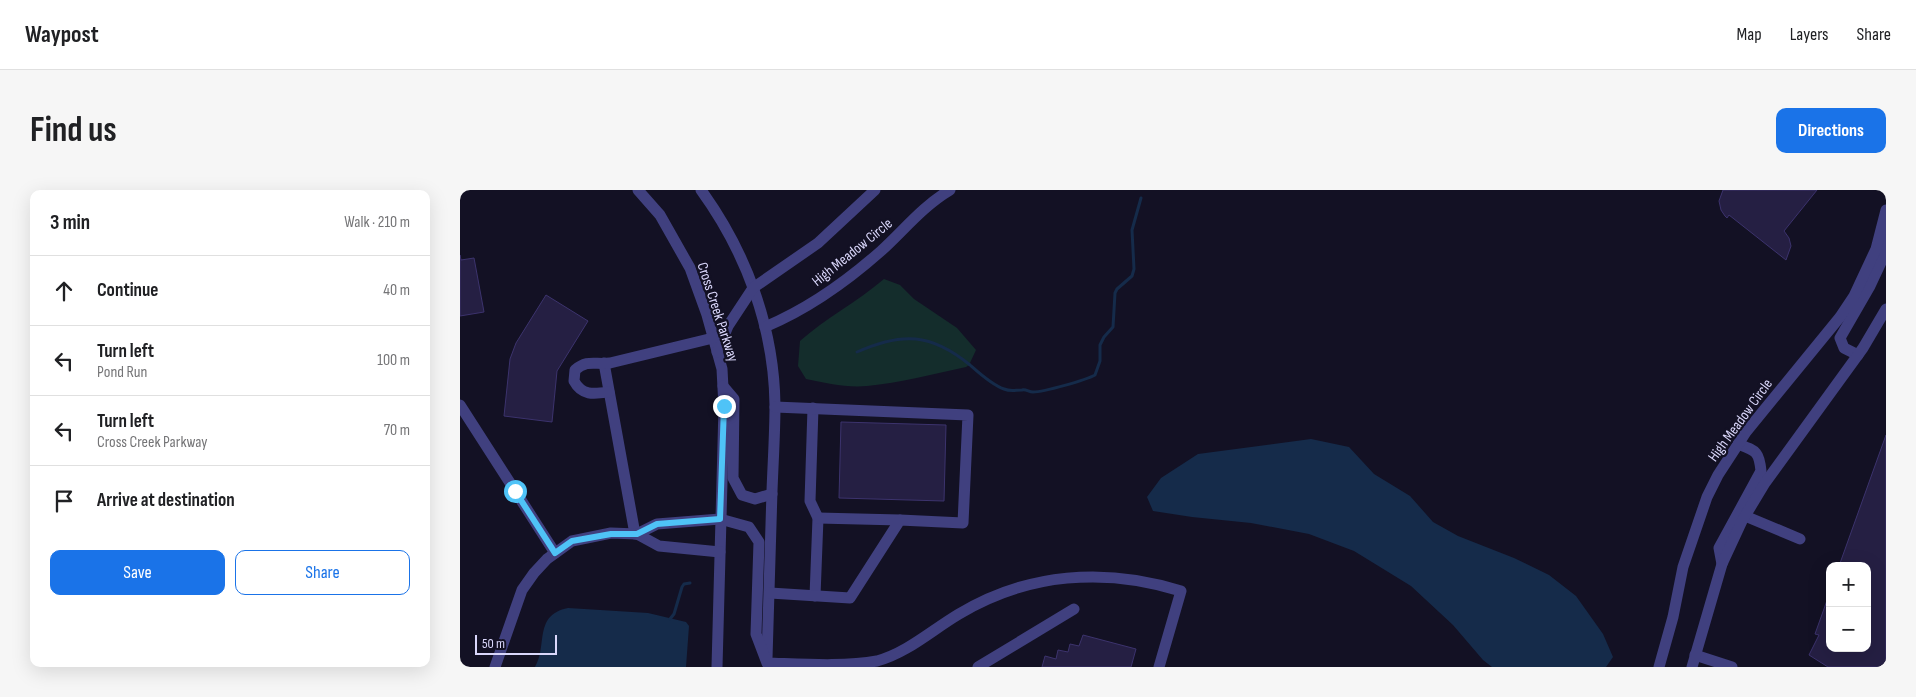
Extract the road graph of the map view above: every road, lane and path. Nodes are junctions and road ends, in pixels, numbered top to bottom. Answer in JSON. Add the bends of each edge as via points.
{"nodes":[{"id":1,"x":638,"y":190,"type":"edge"},
{"id":2,"x":701,"y":190,"type":"edge"},
{"id":3,"x":875,"y":190,"type":"edge"},
{"id":4,"x":950,"y":190,"type":"edge"},
{"id":5,"x":1886,"y":210,"type":"edge"},
{"id":6,"x":1883,"y":227,"type":"junction"},
{"id":7,"x":753,"y":288,"type":"junction"},
{"id":8,"x":1886,"y":310,"type":"edge"},
{"id":9,"x":765,"y":327,"type":"junction"},
{"id":10,"x":713,"y":338,"type":"junction"},
{"id":11,"x":717,"y":352,"type":"junction"},
{"id":12,"x":1858,"y":355,"type":"junction"},
{"id":13,"x":604,"y":363,"type":"junction"},
{"id":14,"x":723,"y":386,"type":"junction"},
{"id":15,"x":609,"y":392,"type":"junction"},
{"id":16,"x":460,"y":405,"type":"edge"},
{"id":17,"x":775,"y":407,"type":"junction"},
{"id":18,"x":813,"y":408,"type":"junction"},
{"id":19,"x":1738,"y":444,"type":"junction"},
{"id":20,"x":772,"y":494,"type":"junction"},
{"id":21,"x":1745,"y":516,"type":"junction"},
{"id":22,"x":818,"y":518,"type":"junction"},
{"id":23,"x":720,"y":519,"type":"junction"},
{"id":24,"x":900,"y":520,"type":"junction"},
{"id":25,"x":636,"y":534,"type":"junction"},
{"id":26,"x":1800,"y":539,"type":"dead end"},
{"id":27,"x":720,"y":552,"type":"junction"},
{"id":28,"x":555,"y":553,"type":"junction"},
{"id":29,"x":1722,"y":564,"type":"junction"},
{"id":30,"x":770,"y":593,"type":"junction"},
{"id":31,"x":815,"y":596,"type":"junction"},
{"id":32,"x":1074,"y":609,"type":"dead end"},
{"id":33,"x":717,"y":649,"type":"junction"},
{"id":34,"x":1695,"y":655,"type":"junction"},
{"id":35,"x":767,"y":665,"type":"edge"},
{"id":36,"x":866,"y":665,"type":"edge"},
{"id":37,"x":495,"y":667,"type":"edge"},
{"id":38,"x":716,"y":667,"type":"edge"},
{"id":39,"x":724,"y":667,"type":"edge"},
{"id":40,"x":978,"y":667,"type":"edge"},
{"id":41,"x":1159,"y":667,"type":"edge"},
{"id":42,"x":1659,"y":667,"type":"edge"},
{"id":43,"x":1692,"y":667,"type":"edge"},
{"id":44,"x":1732,"y":667,"type":"edge"}],
"edges":[{"from":1,"to":10,"type":"street","name":"Cross Creek Parkway","via":[[660,215],[690,268]]},
{"from":2,"to":7,"type":"street","via":[[732,239]]},
{"from":3,"to":7,"type":"street","name":"High Meadow Circle","via":[[818,243]]},
{"from":4,"to":9,"type":"street","name":"High Meadow Circle","via":[[927,206],[846,279],[803,309]]},
{"from":5,"to":6,"type":"street","name":"High Meadow Circle"},
{"from":6,"to":12,"type":"street","via":[[1884,256],[1840,338],[1844,348]]},
{"from":6,"to":19,"type":"street","name":"High Meadow Circle","via":[[1854,296],[1840,317]]},
{"from":7,"to":9,"type":"street"},
{"from":7,"to":11,"type":"street","via":[[728,326]]},
{"from":8,"to":12,"type":"street"},
{"from":9,"to":17,"type":"street"},
{"from":10,"to":11,"type":"street","name":"Cross Creek Parkway"},
{"from":10,"to":13,"type":"street"},
{"from":11,"to":14,"type":"street","name":"Cross Creek Parkway"},
{"from":12,"to":21,"type":"street","via":[[1765,483]]},
{"from":13,"to":15,"type":"street"},
{"from":13,"to":15,"type":"street","via":[[583,364],[575,370],[574,381],[582,392],[588,394]]},
{"from":14,"to":20,"type":"street","via":[[734,399],[733,478],[742,495],[754,499]]},
{"from":14,"to":23,"type":"street","name":"Cross Creek Parkway"},
{"from":15,"to":25,"type":"street"},
{"from":16,"to":28,"type":"street"},
{"from":17,"to":18,"type":"street"},
{"from":17,"to":20,"type":"street"},
{"from":18,"to":22,"type":"street","via":[[810,501]]},
{"from":18,"to":24,"type":"street","via":[[968,415],[963,523]]},
{"from":19,"to":29,"type":"street","via":[[1754,450],[1759,457],[1761,471],[1719,548]]},
{"from":19,"to":42,"type":"street","name":"High Meadow Circle","via":[[1707,497],[1689,545]]},
{"from":20,"to":30,"type":"street"},
{"from":21,"to":26,"type":"street"},
{"from":21,"to":29,"type":"street"},
{"from":22,"to":24,"type":"street"},
{"from":22,"to":31,"type":"street"},
{"from":23,"to":25,"type":"street","via":[[657,524]]},
{"from":23,"to":27,"type":"street","name":"Cross Creek Parkway"},
{"from":23,"to":35,"type":"street","via":[[749,527],[759,542],[756,634]]},
{"from":24,"to":31,"type":"street","via":[[850,598]]},
{"from":25,"to":27,"type":"street","via":[[660,546]]},
{"from":25,"to":28,"type":"street","via":[[611,534],[572,541]]},
{"from":27,"to":33,"type":"street","name":"Cross Creek Parkway"},
{"from":28,"to":37,"type":"street","via":[[522,590]]},
{"from":29,"to":34,"type":"street"},
{"from":30,"to":31,"type":"street"},
{"from":30,"to":35,"type":"street"},
{"from":32,"to":40,"type":"street"},
{"from":33,"to":38,"type":"street","name":"Cross Creek Parkway"},
{"from":33,"to":39,"type":"street"},
{"from":34,"to":43,"type":"street"},
{"from":34,"to":44,"type":"street"},
{"from":35,"to":36,"type":"street"},
{"from":36,"to":41,"type":"street","via":[[904,649],[982,600],[1020,586],[1085,576],[1156,583],[1181,591]]}]}
